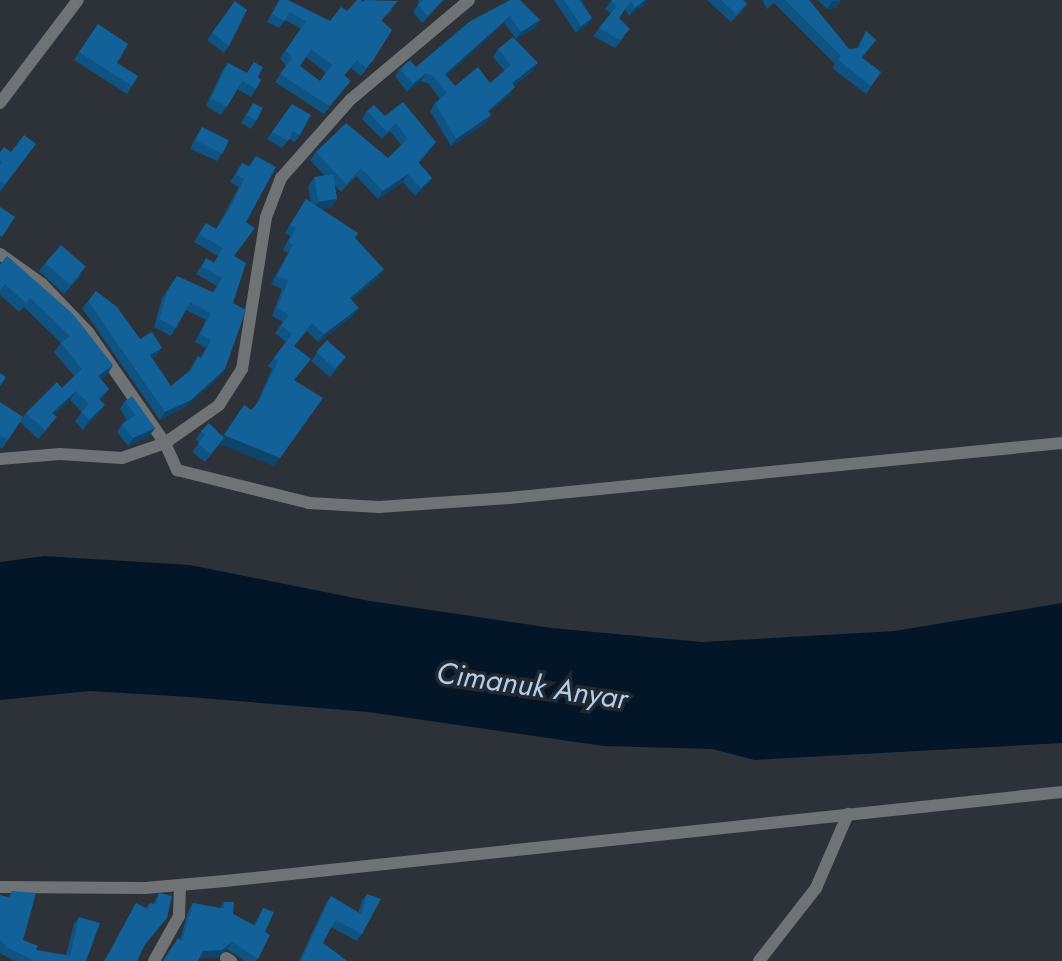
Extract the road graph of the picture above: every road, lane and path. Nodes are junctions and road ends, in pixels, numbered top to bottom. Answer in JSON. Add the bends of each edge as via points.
{"nodes":[{"id":1,"x":78,"y":0,"type":"edge"},
{"id":2,"x":469,"y":0,"type":"edge"},
{"id":3,"x":0,"y":103,"type":"edge"},
{"id":4,"x":0,"y":254,"type":"edge"},
{"id":5,"x":165,"y":443,"type":"junction"},
{"id":6,"x":1062,"y":443,"type":"edge"},
{"id":7,"x":0,"y":459,"type":"edge"},
{"id":8,"x":1062,"y":792,"type":"edge"},
{"id":9,"x":848,"y":814,"type":"junction"},
{"id":10,"x":180,"y":885,"type":"junction"},
{"id":11,"x":0,"y":887,"type":"edge"},
{"id":12,"x":154,"y":961,"type":"edge"},
{"id":13,"x":759,"y":961,"type":"edge"}],
"edges":[{"from":1,"to":3,"type":"street"},
{"from":2,"to":5,"type":"street","via":[[350,100],[281,178],[266,217],[242,369],[219,405]]},
{"from":4,"to":5,"type":"street","via":[[42,284],[88,332]]},
{"from":5,"to":6,"type":"street","via":[[171,464],[183,473],[309,503],[351,507],[699,481]]},
{"from":5,"to":7,"type":"street","via":[[122,458],[60,454]]},
{"from":8,"to":9,"type":"street"},
{"from":9,"to":10,"type":"street"},
{"from":9,"to":13,"type":"street","via":[[816,888]]},
{"from":10,"to":11,"type":"street"},
{"from":10,"to":12,"type":"street","via":[[179,916]]}]}
